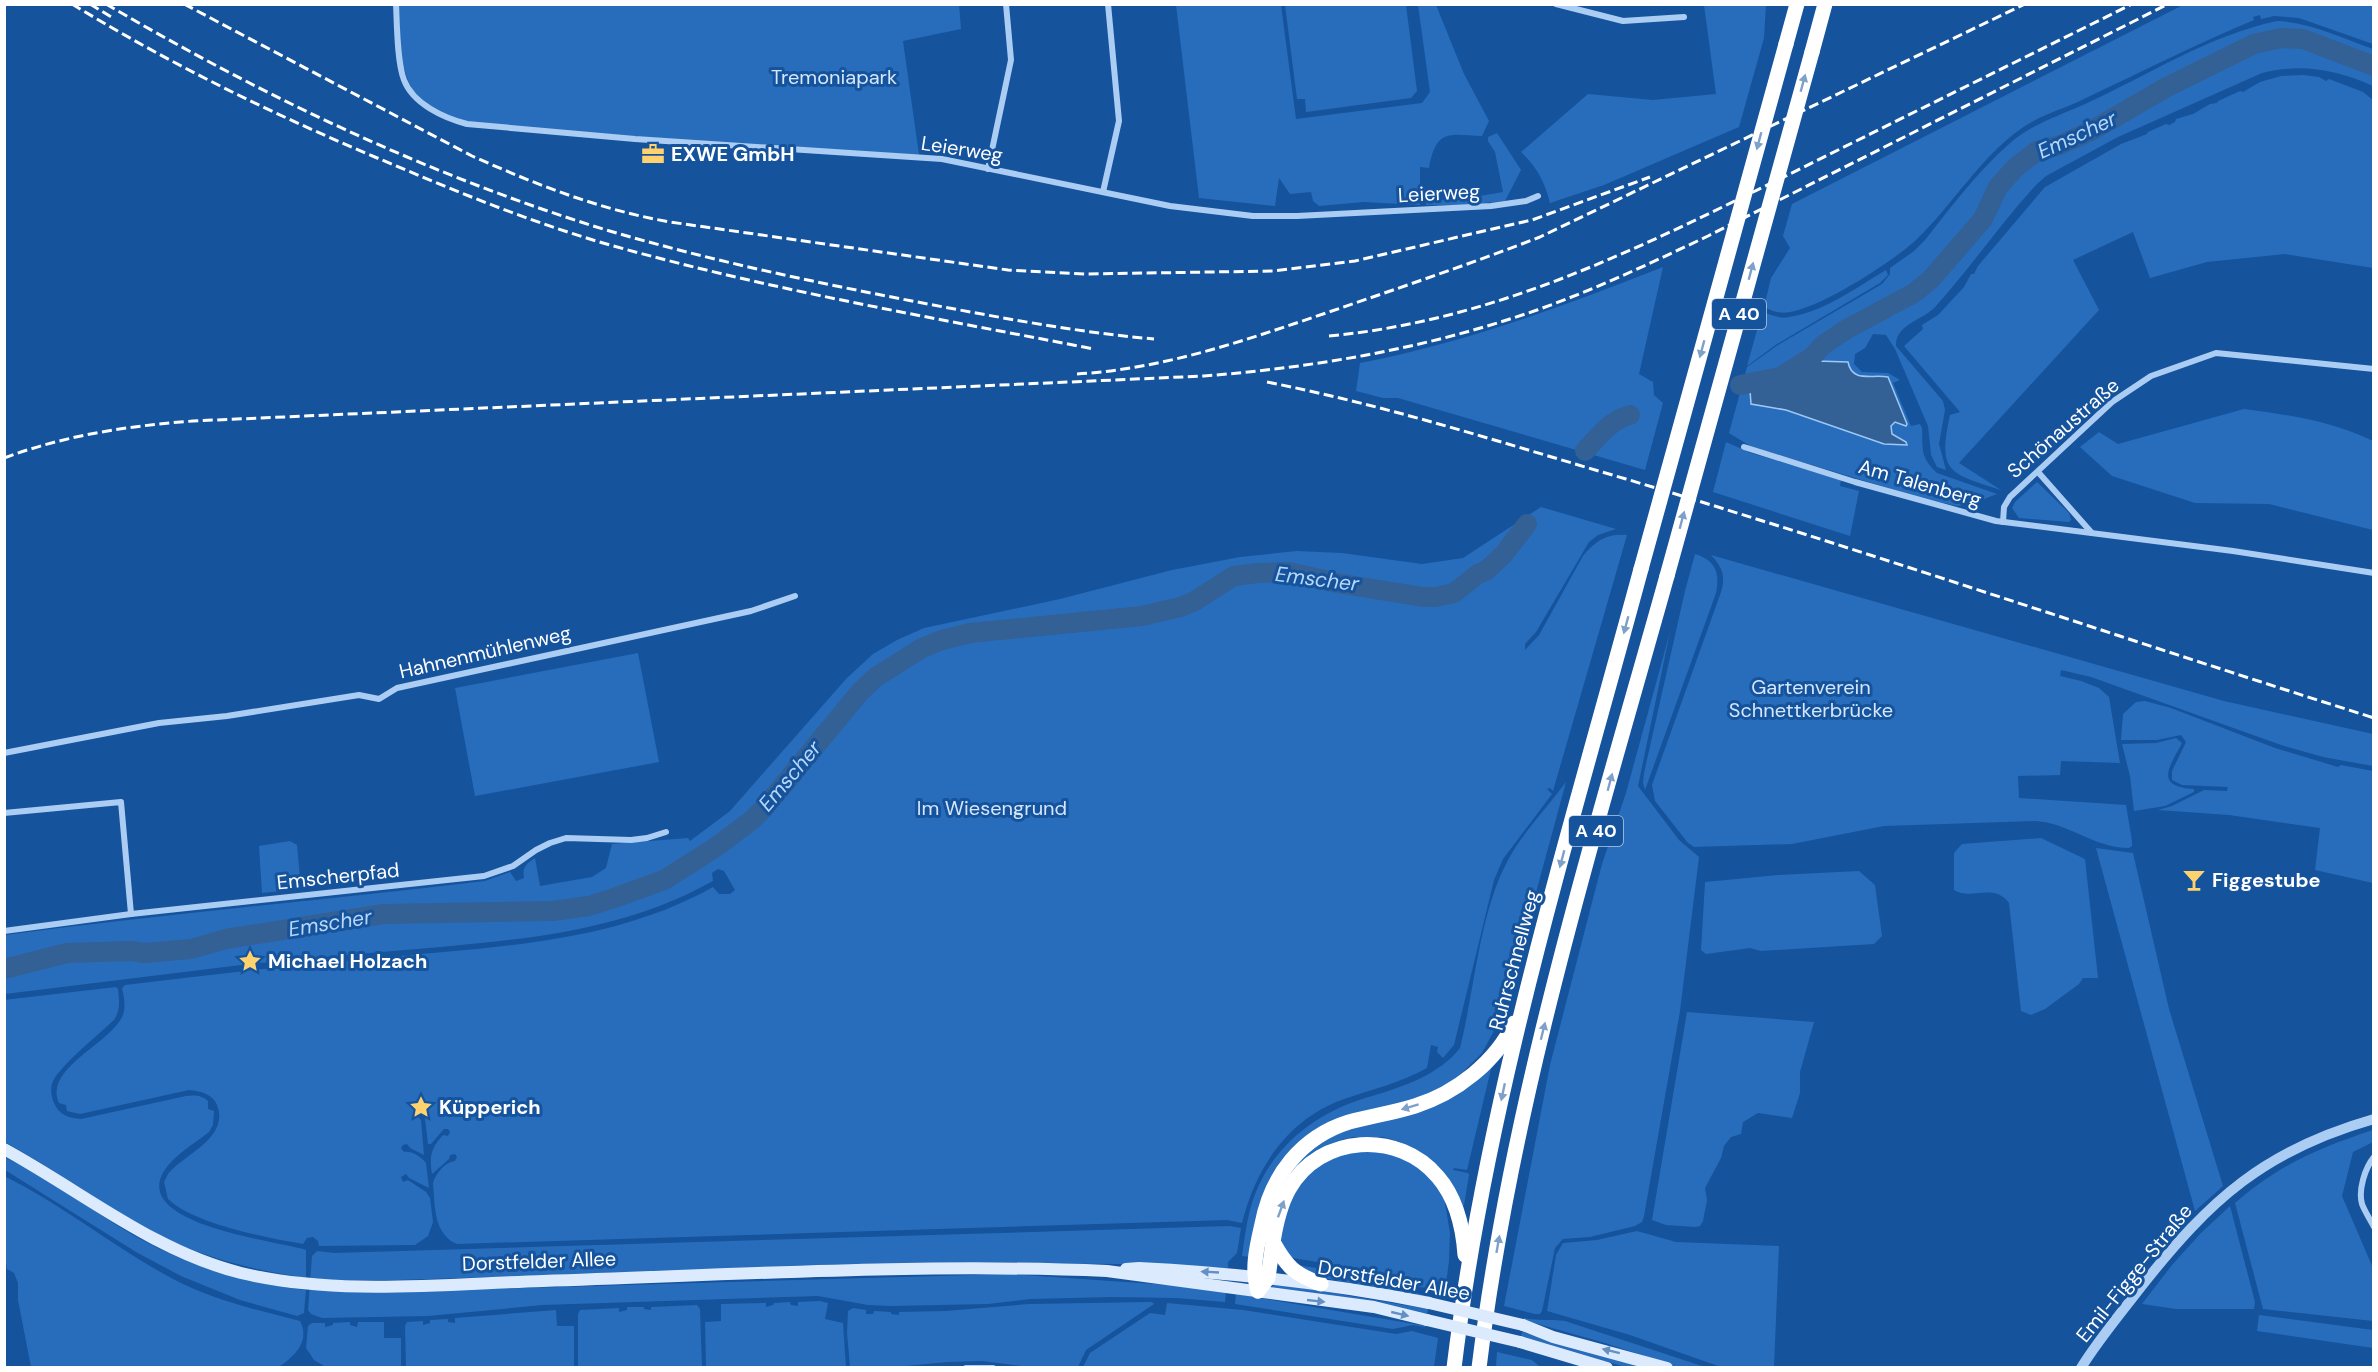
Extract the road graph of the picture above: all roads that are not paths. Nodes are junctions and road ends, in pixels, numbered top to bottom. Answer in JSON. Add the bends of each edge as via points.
{"nodes":[{"id":1,"x":396,"y":4,"type":"edge"},
{"id":2,"x":1006,"y":4,"type":"edge"},
{"id":3,"x":1108,"y":4,"type":"edge"},
{"id":4,"x":1556,"y":4,"type":"edge"},
{"id":5,"x":1797,"y":4,"type":"edge"},
{"id":6,"x":1825,"y":4,"type":"edge"},
{"id":7,"x":1684,"y":17,"type":"dead end"},
{"id":8,"x":988,"y":169,"type":"junction"},
{"id":9,"x":1103,"y":192,"type":"junction"},
{"id":10,"x":1538,"y":196,"type":"dead end"},
{"id":11,"x":2373,"y":369,"type":"edge"},
{"id":12,"x":1744,"y":447,"type":"dead end"},
{"id":13,"x":2038,"y":472,"type":"junction"},
{"id":14,"x":2003,"y":522,"type":"junction"},
{"id":15,"x":2092,"y":533,"type":"junction"},
{"id":16,"x":2373,"y":573,"type":"edge"},
{"id":17,"x":795,"y":596,"type":"dead end"},
{"id":18,"x":4,"y":753,"type":"edge"},
{"id":19,"x":4,"y":813,"type":"edge"},
{"id":20,"x":666,"y":832,"type":"dead end"},
{"id":21,"x":131,"y":914,"type":"junction"},
{"id":22,"x":4,"y":931,"type":"edge"},
{"id":23,"x":1527,"y":994,"type":"junction"},
{"id":24,"x":2373,"y":1119,"type":"edge"},
{"id":25,"x":4,"y":1149,"type":"edge"},
{"id":26,"x":2373,"y":1157,"type":"edge"},
{"id":27,"x":2373,"y":1227,"type":"edge"},
{"id":28,"x":1273,"y":1242,"type":"junction"},
{"id":29,"x":1260,"y":1282,"type":"junction"},
{"id":30,"x":1321,"y":1284,"type":"junction"},
{"id":31,"x":1465,"y":1284,"type":"junction"},
{"id":32,"x":966,"y":1368,"type":"edge"},
{"id":33,"x":993,"y":1368,"type":"edge"},
{"id":34,"x":1454,"y":1368,"type":"edge"},
{"id":35,"x":1479,"y":1368,"type":"edge"},
{"id":36,"x":1606,"y":1368,"type":"edge"},
{"id":37,"x":1667,"y":1368,"type":"edge"},
{"id":38,"x":2081,"y":1368,"type":"edge"}],
"edges":[{"from":1,"to":8,"type":"street","name":"Leierweg","via":[[404,79],[415,95],[447,119],[635,139],[942,159]]},
{"from":2,"to":8,"type":"street","via":[[1011,60]]},
{"from":3,"to":9,"type":"street","via":[[1119,121]]},
{"from":4,"to":7,"type":"street","via":[[1623,21]]},
{"from":5,"to":23,"type":"highway","name":"Ruhrschnellweg","number":"A 40","one_way":true,"bridge":true},
{"from":35,"to":6,"type":"highway","number":"A 40","one_way":true,"bridge":true,"via":[[1507,1193],[1532,1077]]},
{"from":8,"to":9,"type":"street","name":"Leierweg"},
{"from":9,"to":10,"type":"street","name":"Leierweg","via":[[1170,206],[1271,217],[1491,207]]},
{"from":11,"to":13,"type":"street","name":"Schönaustraße","via":[[2216,352],[2151,376],[2112,402]]},
{"from":12,"to":14,"type":"street","name":"Am Talenberg"},
{"from":13,"to":14,"type":"street","name":"Schönaustraße","via":[[2010,497],[2004,507]]},
{"from":13,"to":15,"type":"street"},
{"from":14,"to":15,"type":"street","name":"Am Talenberg"},
{"from":15,"to":16,"type":"street","name":"Am Talenberg"},
{"from":17,"to":18,"type":"street","name":"Hahnenmühlenweg","via":[[751,611],[397,688],[379,699],[358,695],[159,723]]},
{"from":19,"to":21,"type":"street","via":[[121,802]]},
{"from":20,"to":21,"type":"street","name":"Emscherpfad","via":[[631,840],[566,838],[543,846],[513,866],[484,876]]},
{"from":21,"to":22,"type":"street","name":"Emscherpfad"},
{"from":23,"to":29,"type":"highway","one_way":true,"via":[[1503,1041],[1462,1082],[1417,1105],[1329,1130],[1294,1156],[1268,1200],[1261,1227]]},
{"from":23,"to":31,"type":"highway","name":"Ruhrschnellweg","number":"A 40","one_way":true},
{"from":24,"to":38,"type":"street","name":"Emil-Figge-Straße","via":[[2311,1140],[2269,1162],[2223,1195],[2161,1262]]},
{"from":25,"to":29,"type":"main road","name":"Dorstfelder Allee","via":[[179,1251],[240,1272],[297,1282],[383,1286],[940,1269],[1107,1271]]},
{"from":26,"to":27,"type":"street","via":[[2367,1165],[2361,1193]]},
{"from":28,"to":29,"type":"highway"},
{"from":28,"to":30,"type":"highway","via":[[1293,1271]]},
{"from":28,"to":31,"type":"highway","one_way":true,"via":[[1289,1188],[1309,1165],[1348,1145],[1391,1147],[1425,1164],[1445,1186],[1464,1239]]},
{"from":29,"to":30,"type":"main road","name":"Dorstfelder Allee"},
{"from":29,"to":36,"type":"main road","name":"Dorstfelder Allee","one_way":true,"bridge":true,"via":[[1303,1299],[1374,1307],[1520,1342]]},
{"from":37,"to":30,"type":"main road","name":"Dorstfelder Allee","one_way":true,"bridge":true,"via":[[1523,1325]]},
{"from":31,"to":34,"type":"highway","name":"Ruhrschnellweg","number":"A 40"},
{"from":32,"to":33,"type":"street"}]}
